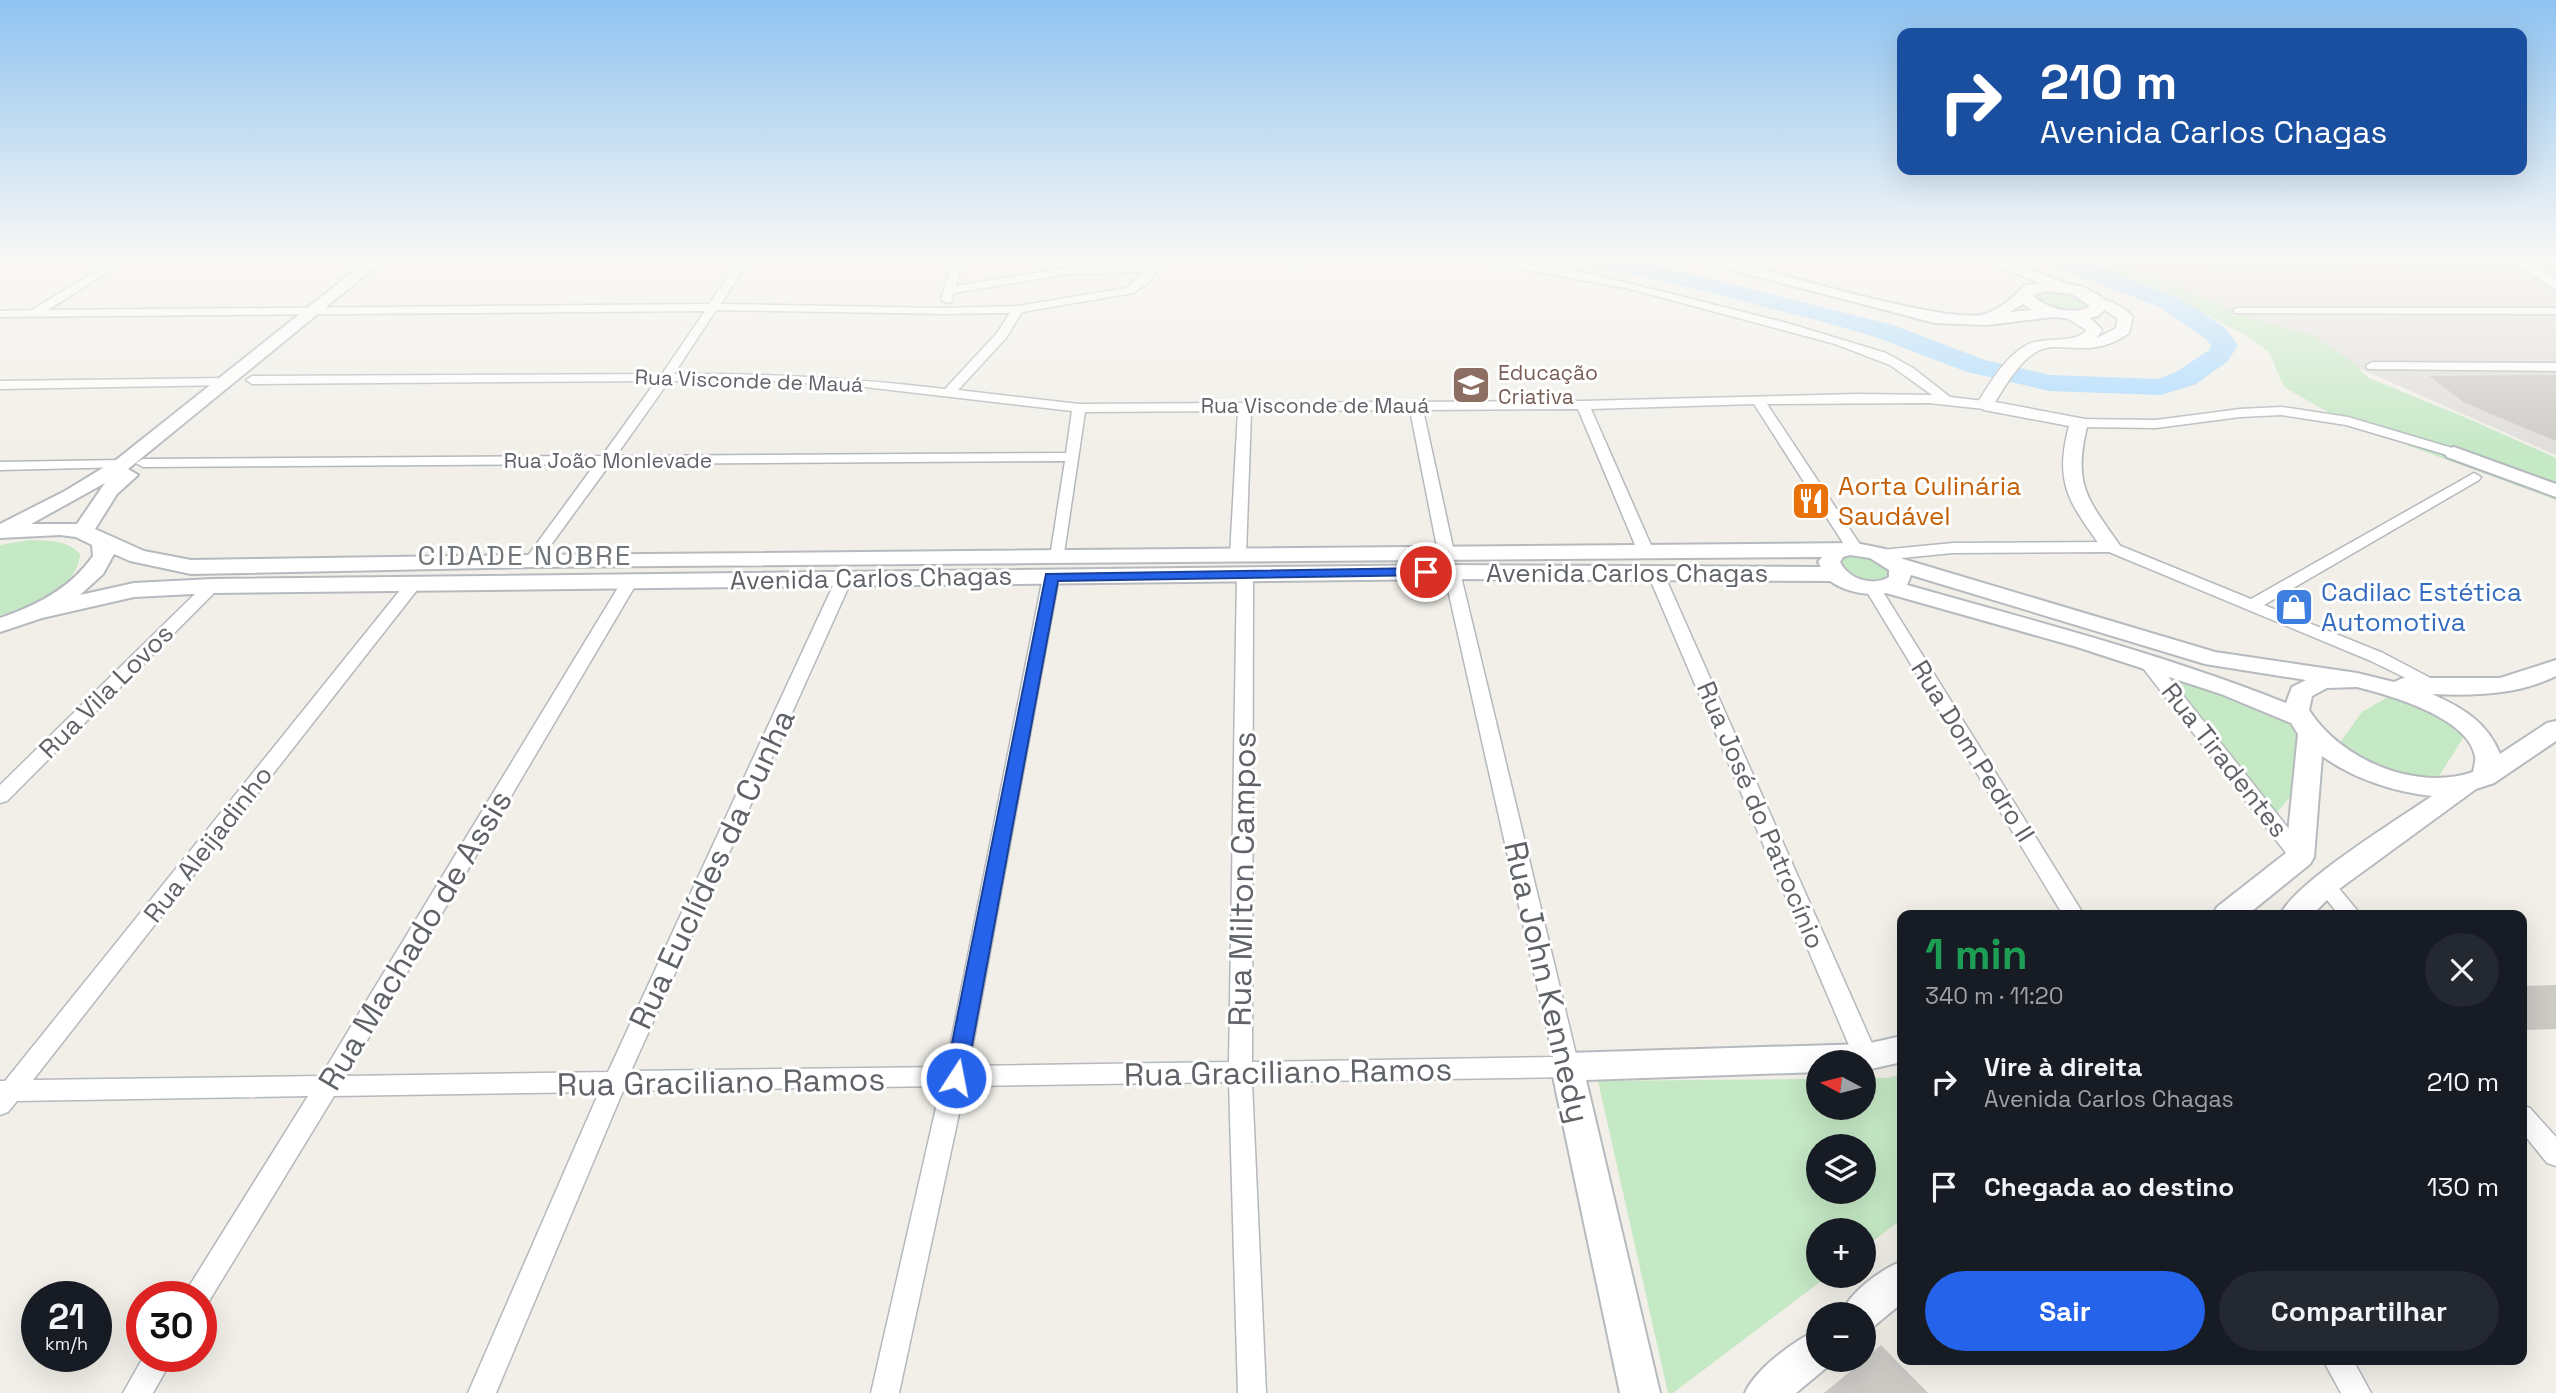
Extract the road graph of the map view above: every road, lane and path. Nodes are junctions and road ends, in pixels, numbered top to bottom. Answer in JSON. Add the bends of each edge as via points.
{"nodes":[{"id":1,"x":298,"y":324,"type":"edge"},
{"id":2,"x":318,"y":324,"type":"edge"},
{"id":3,"x":702,"y":324,"type":"edge"},
{"id":4,"x":1009,"y":324,"type":"edge"},
{"id":5,"x":1779,"y":324,"type":"edge"},
{"id":6,"x":2088,"y":324,"type":"edge"},
{"id":7,"x":2124,"y":324,"type":"edge"},
{"id":8,"x":2080,"y":344,"type":"junction"},
{"id":9,"x":2372,"y":366,"type":"dead end"},
{"id":10,"x":2556,"y":368,"type":"edge"},
{"id":11,"x":666,"y":377,"type":"junction"},
{"id":12,"x":252,"y":380,"type":"junction"},
{"id":13,"x":226,"y":382,"type":"junction"},
{"id":14,"x":0,"y":386,"type":"edge"},
{"id":15,"x":947,"y":394,"type":"junction"},
{"id":16,"x":1758,"y":400,"type":"junction"},
{"id":17,"x":1988,"y":400,"type":"junction"},
{"id":18,"x":1946,"y":401,"type":"junction"},
{"id":19,"x":1583,"y":405,"type":"junction"},
{"id":20,"x":1245,"y":406,"type":"junction"},
{"id":21,"x":1416,"y":406,"type":"junction"},
{"id":22,"x":1079,"y":408,"type":"junction"},
{"id":23,"x":2079,"y":423,"type":"junction"},
{"id":24,"x":2454,"y":453,"type":"joint"},
{"id":25,"x":1072,"y":457,"type":"junction"},
{"id":26,"x":604,"y":462,"type":"junction"},
{"id":27,"x":133,"y":464,"type":"junction"},
{"id":28,"x":0,"y":466,"type":"edge"},
{"id":29,"x":2474,"y":477,"type":"dead end"},
{"id":30,"x":2556,"y":489,"type":"edge"},
{"id":31,"x":0,"y":534,"type":"edge"},
{"id":32,"x":93,"y":537,"type":"junction"},
{"id":33,"x":2111,"y":547,"type":"junction"},
{"id":34,"x":1849,"y":550,"type":"junction"},
{"id":35,"x":1888,"y":559,"type":"junction"},
{"id":36,"x":532,"y":561,"type":"junction"},
{"id":37,"x":1449,"y":562,"type":"junction"},
{"id":38,"x":1651,"y":562,"type":"junction"},
{"id":39,"x":1242,"y":566,"type":"junction"},
{"id":40,"x":1055,"y":567,"type":"junction"},
{"id":41,"x":1834,"y":574,"type":"junction"},
{"id":42,"x":845,"y":577,"type":"junction"},
{"id":43,"x":630,"y":581,"type":"junction"},
{"id":44,"x":415,"y":582,"type":"junction"},
{"id":45,"x":212,"y":586,"type":"junction"},
{"id":46,"x":1880,"y":587,"type":"junction"},
{"id":47,"x":2252,"y":605,"type":"junction"},
{"id":48,"x":36,"y":612,"type":"junction"},
{"id":49,"x":4,"y":625,"type":"edge"},
{"id":50,"x":2149,"y":664,"type":"junction"},
{"id":51,"x":2556,"y":667,"type":"edge"},
{"id":52,"x":2357,"y":680,"type":"junction"},
{"id":53,"x":2386,"y":686,"type":"junction"},
{"id":54,"x":2432,"y":686,"type":"junction"},
{"id":55,"x":2306,"y":726,"type":"junction"},
{"id":56,"x":2556,"y":729,"type":"edge"},
{"id":57,"x":2477,"y":780,"type":"junction"},
{"id":58,"x":0,"y":796,"type":"edge"},
{"id":59,"x":2300,"y":857,"type":"junction"},
{"id":60,"x":2325,"y":885,"type":"junction"},
{"id":61,"x":2071,"y":910,"type":"edge"},
{"id":62,"x":2233,"y":910,"type":"edge"},
{"id":63,"x":2299,"y":910,"type":"edge"},
{"id":64,"x":2347,"y":910,"type":"edge"},
{"id":65,"x":1863,"y":1050,"type":"edge"},
{"id":66,"x":1897,"y":1050,"type":"edge"},
{"id":67,"x":1876,"y":1055,"type":"edge"},
{"id":68,"x":1806,"y":1059,"type":"edge"},
{"id":69,"x":1567,"y":1067,"type":"junction"},
{"id":70,"x":1240,"y":1073,"type":"junction"},
{"id":71,"x":956,"y":1078,"type":"junction"},
{"id":72,"x":614,"y":1084,"type":"junction"},
{"id":73,"x":327,"y":1087,"type":"junction"},
{"id":74,"x":4,"y":1096,"type":"edge"},
{"id":75,"x":2527,"y":1121,"type":"edge"},
{"id":76,"x":2556,"y":1155,"type":"edge"},
{"id":77,"x":207,"y":1281,"type":"edge"},
{"id":78,"x":1897,"y":1283,"type":"edge"},
{"id":79,"x":1874,"y":1302,"type":"edge"},
{"id":80,"x":1806,"y":1359,"type":"edge"},
{"id":81,"x":2340,"y":1365,"type":"edge"},
{"id":82,"x":150,"y":1372,"type":"edge"},
{"id":83,"x":137,"y":1393,"type":"edge"},
{"id":84,"x":482,"y":1393,"type":"edge"},
{"id":85,"x":885,"y":1393,"type":"edge"},
{"id":86,"x":1252,"y":1393,"type":"edge"},
{"id":87,"x":1640,"y":1393,"type":"edge"},
{"id":88,"x":1765,"y":1393,"type":"edge"},
{"id":89,"x":2357,"y":1393,"type":"edge"}],
"edges":[{"from":1,"to":13,"type":"main road"},
{"from":2,"to":12,"type":"main road"},
{"from":3,"to":11,"type":"street"},
{"from":4,"to":15,"type":"street"},
{"from":5,"to":18,"type":"street","via":[[1893,361]]},
{"from":6,"to":8,"type":"street","via":[[2094,330]]},
{"from":7,"to":8,"type":"street","via":[[2124,330],[2110,339]]},
{"from":8,"to":17,"type":"street","via":[[2050,343],[2025,352]]},
{"from":9,"to":10,"type":"street"},
{"from":11,"to":12,"type":"street","name":"Rua Visconde de Mauá"},
{"from":11,"to":15,"type":"street","name":"Rua Visconde de Mauá","via":[[856,382]]},
{"from":11,"to":26,"type":"street"},
{"from":12,"to":27,"type":"main road","via":[[187,435]]},
{"from":13,"to":14,"type":"street"},
{"from":13,"to":27,"type":"main road"},
{"from":15,"to":22,"type":"street","name":"Rua Visconde de Mauá"},
{"from":16,"to":18,"type":"street","name":"Rua Visconde de Mauá"},
{"from":16,"to":19,"type":"street","name":"Rua Visconde de Mauá"},
{"from":16,"to":34,"type":"street"},
{"from":17,"to":18,"type":"street","name":"Rua Visconde de Mauá"},
{"from":17,"to":23,"type":"street","name":"Rua Visconde de Mauá"},
{"from":19,"to":21,"type":"street","name":"Rua Visconde de Mauá"},
{"from":19,"to":38,"type":"street","name":"Rua José do Patrocínio"},
{"from":20,"to":21,"type":"street","name":"Rua Visconde de Mauá"},
{"from":20,"to":22,"type":"street","name":"Rua Visconde de Mauá"},
{"from":20,"to":39,"type":"street","name":"Rua Milton Campos"},
{"from":21,"to":37,"type":"street","name":"Rua John Kennedy"},
{"from":22,"to":25,"type":"street"},
{"from":23,"to":24,"type":"street","name":"Rua Visconde de Mauá","via":[[2156,424],[2282,411],[2348,421]]},
{"from":23,"to":33,"type":"street","via":[[2070,475],[2076,496]]},
{"from":24,"to":30,"type":"main road"},
{"from":25,"to":26,"type":"street","name":"Rua João Monlevade"},
{"from":25,"to":40,"type":"street"},
{"from":26,"to":27,"type":"street","name":"Rua João Monlevade"},
{"from":26,"to":36,"type":"street"},
{"from":27,"to":28,"type":"street","name":"Rua João Monlevade"},
{"from":27,"to":31,"type":"main road"},
{"from":27,"to":32,"type":"main road","via":[[109,490]]},
{"from":29,"to":47,"type":"street"},
{"from":31,"to":32,"type":"main road","name":"Avenida Carlos Chagas","via":[[51,529]]},
{"from":32,"to":36,"type":"main road","name":"Avenida Carlos Chagas","via":[[138,556],[191,567]]},
{"from":32,"to":48,"type":"main road","via":[[104,556],[94,574]]},
{"from":33,"to":35,"type":"street","via":[[1910,550]]},
{"from":33,"to":47,"type":"street"},
{"from":34,"to":35,"type":"main road","name":"Avenida Carlos Chagas"},
{"from":34,"to":38,"type":"main road","name":"Avenida Carlos Chagas"},
{"from":34,"to":41,"type":"main road","via":[[1830,557]]},
{"from":35,"to":46,"type":"main road","via":[[1902,575],[1895,584]]},
{"from":35,"to":52,"type":"main road","via":[[2213,659]]},
{"from":36,"to":40,"type":"main road","name":"Avenida Carlos Chagas"},
{"from":37,"to":38,"type":"main road","name":"Avenida Carlos Chagas"},
{"from":37,"to":39,"type":"main road","name":"Avenida Carlos Chagas"},
{"from":37,"to":69,"type":"street","name":"Rua John Kennedy"},
{"from":38,"to":41,"type":"main road","name":"Avenida Carlos Chagas"},
{"from":38,"to":65,"type":"street","name":"Rua José do Patrocínio"},
{"from":39,"to":40,"type":"main road","name":"Avenida Carlos Chagas"},
{"from":39,"to":70,"type":"street","name":"Rua Milton Campos"},
{"from":40,"to":42,"type":"main road","name":"Avenida Carlos Chagas"},
{"from":40,"to":71,"type":"street"},
{"from":41,"to":46,"type":"main road","name":"Avenida Carlos Chagas","via":[[1853,584]]},
{"from":42,"to":43,"type":"main road","name":"Avenida Carlos Chagas"},
{"from":42,"to":72,"type":"street","name":"Rua Euclídes da Cunha"},
{"from":43,"to":44,"type":"main road","name":"Avenida Carlos Chagas"},
{"from":43,"to":73,"type":"street","name":"Rua Machado de Assis"},
{"from":44,"to":45,"type":"main road","name":"Avenida Carlos Chagas"},
{"from":44,"to":74,"type":"street","name":"Rua Aleijadinho"},
{"from":45,"to":48,"type":"main road","name":"Avenida Carlos Chagas","via":[[134,590]]},
{"from":45,"to":58,"type":"street","name":"Rua Vila Lovos"},
{"from":46,"to":50,"type":"main road","via":[[2085,642]]},
{"from":46,"to":61,"type":"street","name":"Rua Dom Pedro II"},
{"from":47,"to":54,"type":"street","via":[[2377,657]]},
{"from":48,"to":49,"type":"main road"},
{"from":50,"to":55,"type":"main road","via":[[2230,689]]},
{"from":50,"to":59,"type":"street","name":"Rua Tiradentes"},
{"from":51,"to":54,"type":"main road","via":[[2538,677],[2497,687]]},
{"from":52,"to":53,"type":"main road"},
{"from":52,"to":55,"type":"main road","via":[[2323,681],[2301,692],[2297,710]]},
{"from":53,"to":54,"type":"main road"},
{"from":53,"to":57,"type":"main road","via":[[2444,709],[2468,726],[2484,743],[2490,767]]},
{"from":55,"to":57,"type":"main road","via":[[2350,761],[2403,782],[2453,787]]},
{"from":55,"to":59,"type":"main road"},
{"from":56,"to":57,"type":"main road"},
{"from":57,"to":60,"type":"main road"},
{"from":59,"to":62,"type":"main road"},
{"from":60,"to":63,"type":"main road"},
{"from":60,"to":64,"type":"street"},
{"from":66,"to":67,"type":"main road","name":"Rua Graciliano Ramos"},
{"from":68,"to":69,"type":"main road","name":"Rua Graciliano Ramos"},
{"from":69,"to":70,"type":"street","name":"Rua Graciliano Ramos"},
{"from":69,"to":87,"type":"main road","name":"Rua John Kennedy"},
{"from":70,"to":71,"type":"street","name":"Rua Graciliano Ramos"},
{"from":70,"to":86,"type":"street","name":"Rua Milton Campos"},
{"from":71,"to":72,"type":"street","name":"Rua Graciliano Ramos"},
{"from":71,"to":85,"type":"street"},
{"from":72,"to":73,"type":"street","name":"Rua Graciliano Ramos"},
{"from":72,"to":84,"type":"street","name":"Rua Euclídes da Cunha"},
{"from":73,"to":74,"type":"street","name":"Rua Graciliano Ramos"},
{"from":73,"to":77,"type":"street","name":"Rua Machado de Assis"},
{"from":75,"to":76,"type":"street"},
{"from":78,"to":79,"type":"main road"},
{"from":80,"to":88,"type":"main road"},
{"from":81,"to":89,"type":"street"},
{"from":82,"to":83,"type":"street"}]}
